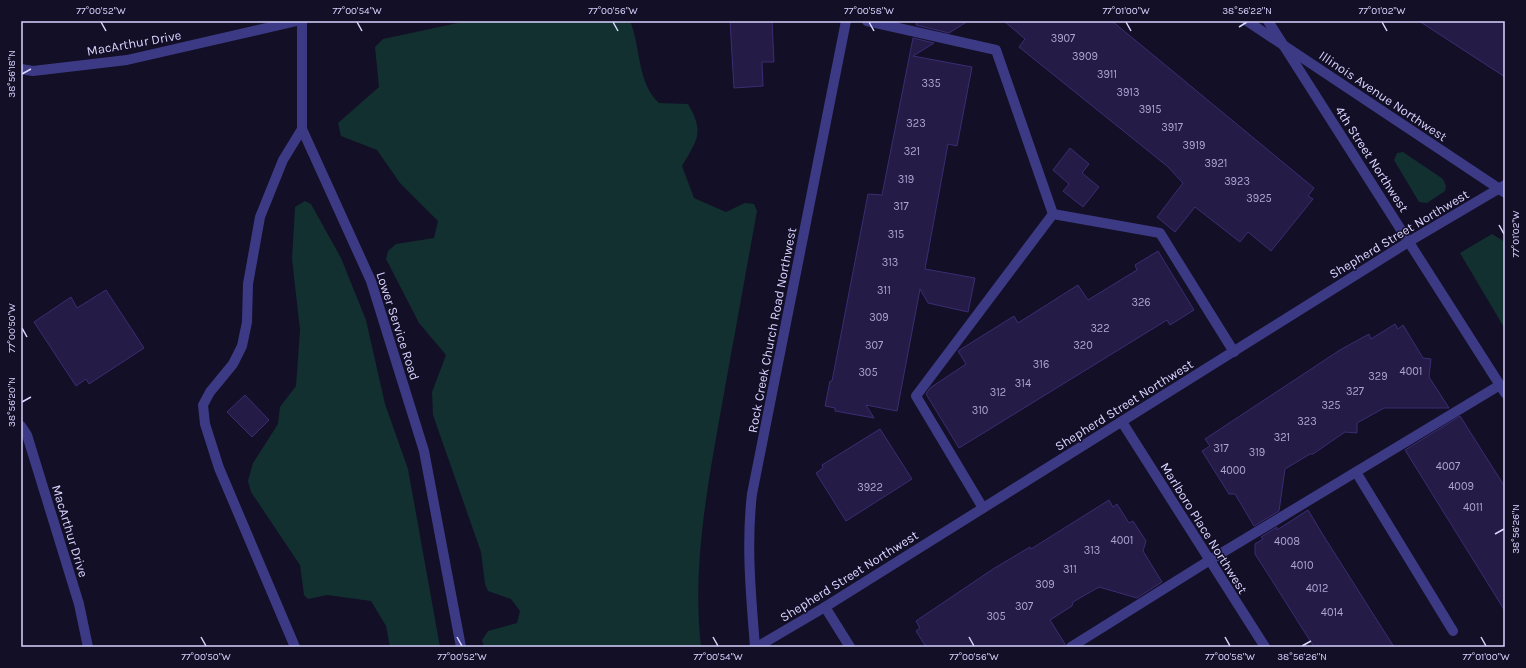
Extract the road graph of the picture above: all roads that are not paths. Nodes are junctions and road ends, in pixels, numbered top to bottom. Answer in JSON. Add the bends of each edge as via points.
{"nodes":[{"id":1,"x":297,"y":21,"type":"edge"},
{"id":2,"x":302,"y":21,"type":"edge"},
{"id":3,"x":846,"y":21,"type":"edge"},
{"id":4,"x":868,"y":21,"type":"edge"},
{"id":5,"x":1247,"y":21,"type":"edge"},
{"id":6,"x":1268,"y":21,"type":"edge"},
{"id":7,"x":1281,"y":43,"type":"junction"},
{"id":8,"x":21,"y":69,"type":"edge"},
{"id":9,"x":302,"y":129,"type":"junction"},
{"id":10,"x":1503,"y":189,"type":"edge"},
{"id":11,"x":1053,"y":214,"type":"junction"},
{"id":12,"x":1410,"y":241,"type":"junction"},
{"id":13,"x":1234,"y":352,"type":"junction"},
{"id":14,"x":1503,"y":389,"type":"edge"},
{"id":15,"x":1122,"y":422,"type":"junction"},
{"id":16,"x":21,"y":426,"type":"edge"},
{"id":17,"x":1356,"y":472,"type":"junction"},
{"id":18,"x":983,"y":508,"type":"junction"},
{"id":19,"x":1210,"y":560,"type":"junction"},
{"id":20,"x":825,"y":607,"type":"junction"},
{"id":21,"x":1453,"y":631,"type":"dead end"},
{"id":22,"x":88,"y":647,"type":"edge"},
{"id":23,"x":295,"y":647,"type":"edge"},
{"id":24,"x":461,"y":647,"type":"edge"},
{"id":25,"x":756,"y":647,"type":"edge"},
{"id":26,"x":850,"y":647,"type":"edge"},
{"id":27,"x":1071,"y":647,"type":"edge"},
{"id":28,"x":1264,"y":647,"type":"edge"}],
"edges":[{"from":1,"to":8,"type":"street","name":"MacArthur Drive","via":[[127,60],[33,71]]},
{"from":2,"to":9,"type":"street","name":"Lower Service Road"},
{"from":3,"to":25,"type":"street","name":"Rock Creek Church Road Northwest","via":[[752,494],[748,550]]},
{"from":4,"to":11,"type":"street","via":[[996,50]]},
{"from":5,"to":7,"type":"street","name":"Illinois Avenue Northwest"},
{"from":6,"to":7,"type":"street","name":"4th Street Northwest"},
{"from":7,"to":10,"type":"street","name":"Illinois Avenue Northwest"},
{"from":7,"to":12,"type":"street","name":"4th Street Northwest"},
{"from":9,"to":23,"type":"street","via":[[283,160],[260,217],[248,284],[247,322],[242,346],[233,364],[210,392],[203,405],[205,424],[219,468]]},
{"from":9,"to":24,"type":"street","name":"Lower Service Road","via":[[371,281],[424,452]]},
{"from":10,"to":12,"type":"street","name":"Shepherd Street Northwest"},
{"from":11,"to":13,"type":"street","via":[[1160,233]]},
{"from":11,"to":18,"type":"street","via":[[916,396]]},
{"from":12,"to":13,"type":"street","name":"Shepherd Street Northwest"},
{"from":12,"to":14,"type":"street","name":"4th Street Northwest"},
{"from":13,"to":15,"type":"street","name":"Shepherd Street Northwest"},
{"from":14,"to":17,"type":"street"},
{"from":15,"to":18,"type":"street","name":"Shepherd Street Northwest"},
{"from":15,"to":19,"type":"street","name":"Marlboro Place Northwest"},
{"from":16,"to":22,"type":"street","name":"MacArthur Drive","via":[[27,435],[77,596]]},
{"from":17,"to":19,"type":"street"},
{"from":17,"to":21,"type":"street"},
{"from":18,"to":20,"type":"street","name":"Shepherd Street Northwest"},
{"from":19,"to":27,"type":"street"},
{"from":19,"to":28,"type":"street","name":"Marlboro Place Northwest"},
{"from":20,"to":25,"type":"street","name":"Shepherd Street Northwest"},
{"from":20,"to":26,"type":"street"}]}
